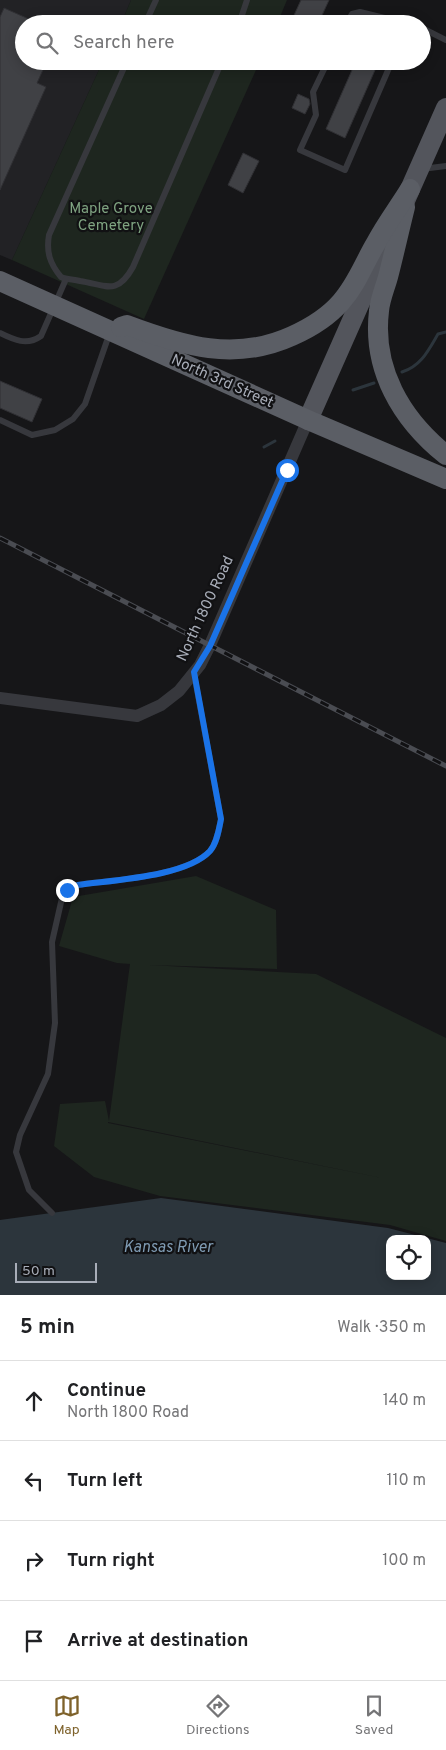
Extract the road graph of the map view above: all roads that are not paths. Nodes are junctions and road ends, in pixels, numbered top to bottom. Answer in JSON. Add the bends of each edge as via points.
{"nodes":[{"id":1,"x":156,"y":0,"type":"edge"},
{"id":2,"x":247,"y":0,"type":"edge"},
{"id":3,"x":149,"y":15,"type":"edge"},
{"id":4,"x":242,"y":15,"type":"edge"},
{"id":5,"x":351,"y":15,"type":"edge"},
{"id":6,"x":372,"y":15,"type":"edge"},
{"id":7,"x":431,"y":32,"type":"edge"},
{"id":8,"x":446,"y":40,"type":"edge"},
{"id":9,"x":123,"y":70,"type":"edge"},
{"id":10,"x":218,"y":70,"type":"edge"},
{"id":11,"x":324,"y":70,"type":"edge"},
{"id":12,"x":388,"y":70,"type":"edge"},
{"id":13,"x":446,"y":108,"type":"edge"},
{"id":14,"x":446,"y":159,"type":"edge"},
{"id":15,"x":444,"y":166,"type":"edge"},
{"id":16,"x":418,"y":170,"type":"junction"},
{"id":17,"x":410,"y":188,"type":"junction"},
{"id":18,"x":66,"y":279,"type":"junction"},
{"id":19,"x":0,"y":281,"type":"edge"},
{"id":20,"x":54,"y":306,"type":"junction"},
{"id":21,"x":111,"y":331,"type":"junction"},
{"id":22,"x":0,"y":333,"type":"edge"},
{"id":23,"x":0,"y":420,"type":"edge"},
{"id":24,"x":308,"y":420,"type":"junction"},
{"id":25,"x":446,"y":455,"type":"edge"},
{"id":26,"x":446,"y":479,"type":"edge"},
{"id":27,"x":194,"y":672,"type":"junction"},
{"id":28,"x":0,"y":698,"type":"edge"},
{"id":29,"x":52,"y":1213,"type":"dead end"}],
"edges":[{"from":1,"to":3,"type":"lane"},
{"from":2,"to":4,"type":"lane"},
{"from":5,"to":6,"type":"lane","via":[[360,12]]},
{"from":7,"to":8,"type":"lane"},
{"from":9,"to":18,"type":"lane","via":[[49,235],[50,261]]},
{"from":10,"to":18,"type":"lane","via":[[126,280],[115,286],[103,287]]},
{"from":11,"to":12,"type":"lane","via":[[313,92],[316,115],[300,150],[345,170]]},
{"from":13,"to":16,"type":"main road"},
{"from":14,"to":15,"type":"lane"},
{"from":15,"to":16,"type":"lane"},
{"from":16,"to":17,"type":"main road"},
{"from":17,"to":21,"type":"highway","via":[[351,289],[321,320],[302,332],[274,344],[246,350],[175,343],[128,325]]},
{"from":17,"to":24,"type":"main road"},
{"from":17,"to":25,"type":"highway","via":[[379,308],[379,346],[393,394],[425,437]]},
{"from":18,"to":20,"type":"lane"},
{"from":19,"to":20,"type":"highway","name":"North 3rd Street"},
{"from":20,"to":21,"type":"highway","name":"North 3rd Street"},
{"from":20,"to":22,"type":"lane","via":[[41,336],[33,341],[24,342]]},
{"from":21,"to":23,"type":"lane","via":[[85,404],[73,418],[55,430],[32,434]]},
{"from":21,"to":24,"type":"highway","name":"North 3rd Street"},
{"from":24,"to":26,"type":"highway","name":"North 3rd Street"},
{"from":24,"to":27,"type":"street","name":"North 1800 Road","via":[[210,646]]},
{"from":27,"to":28,"type":"street","name":"North 1800 Road","via":[[170,699],[138,716]]},
{"from":27,"to":29,"type":"lane","via":[[221,819],[210,851],[175,870],[78,885],[67,890],[62,898],[52,942],[55,1023],[48,1074],[20,1135],[16,1152],[29,1190]]}]}
